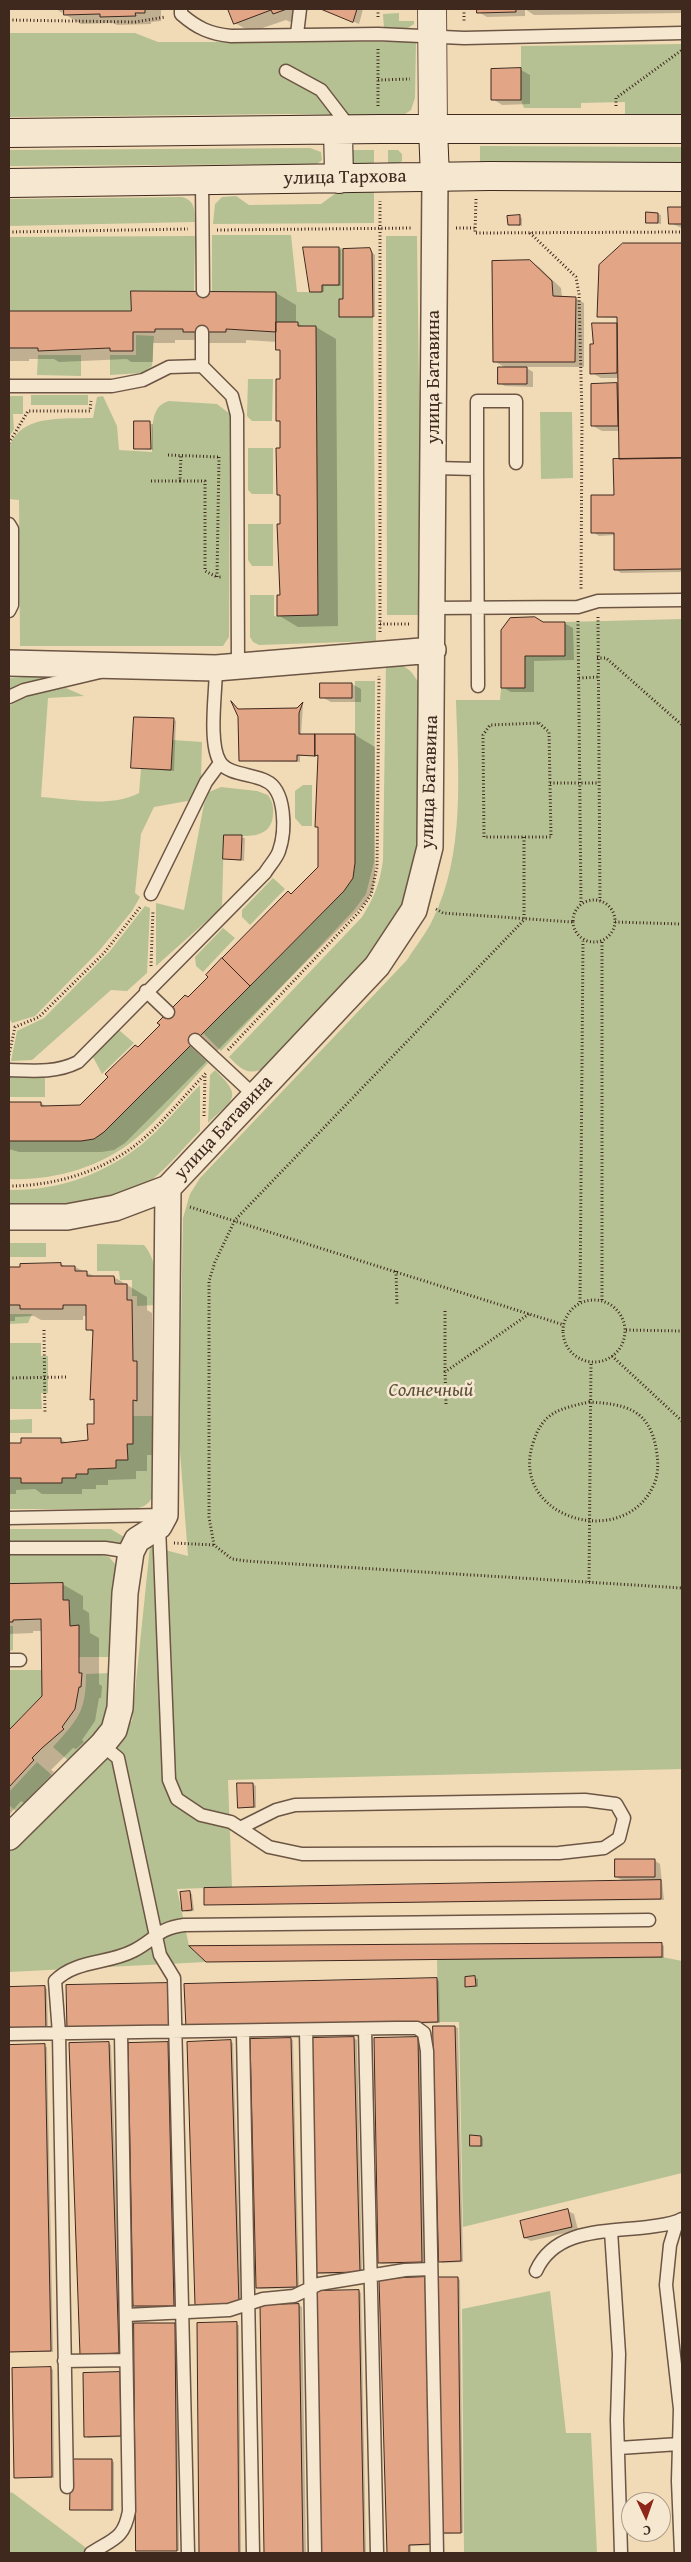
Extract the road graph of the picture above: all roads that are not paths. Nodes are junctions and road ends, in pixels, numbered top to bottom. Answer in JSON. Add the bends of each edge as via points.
{"nodes":[{"id":1,"x":181,"y":9,"type":"edge"},
{"id":2,"x":300,"y":9,"type":"edge"},
{"id":3,"x":432,"y":9,"type":"edge"},
{"id":4,"x":682,"y":33,"type":"edge"},
{"id":5,"x":297,"y":34,"type":"junction"},
{"id":6,"x":432,"y":36,"type":"junction"},
{"id":7,"x":286,"y":70,"type":"dead end"},
{"id":8,"x":344,"y":129,"type":"junction"},
{"id":9,"x":434,"y":129,"type":"junction"},
{"id":10,"x":682,"y":129,"type":"edge"},
{"id":11,"x":9,"y":133,"type":"edge"},
{"id":12,"x":435,"y":177,"type":"junction"},
{"id":13,"x":682,"y":177,"type":"edge"},
{"id":14,"x":338,"y":179,"type":"junction"},
{"id":15,"x":202,"y":180,"type":"junction"},
{"id":16,"x":9,"y":182,"type":"edge"},
{"id":17,"x":203,"y":291,"type":"dead end"},
{"id":18,"x":202,"y":332,"type":"dead end"},
{"id":19,"x":202,"y":366,"type":"junction"},
{"id":20,"x":9,"y":386,"type":"edge"},
{"id":21,"x":516,"y":463,"type":"dead end"},
{"id":22,"x":434,"y":468,"type":"junction"},
{"id":23,"x":477,"y":469,"type":"junction"},
{"id":24,"x":9,"y":524,"type":"edge"},
{"id":25,"x":682,"y":600,"type":"edge"},
{"id":26,"x":433,"y":608,"type":"junction"},
{"id":27,"x":478,"y":608,"type":"junction"},
{"id":28,"x":9,"y":612,"type":"edge"},
{"id":29,"x":432,"y":650,"type":"junction"},
{"id":30,"x":9,"y":663,"type":"edge"},
{"id":31,"x":124,"y":664,"type":"junction"},
{"id":32,"x":227,"y":667,"type":"junction"},
{"id":33,"x":478,"y":686,"type":"dead end"},
{"id":34,"x":9,"y":698,"type":"edge"},
{"id":35,"x":220,"y":762,"type":"junction"},
{"id":36,"x":151,"y":894,"type":"road end"},
{"id":37,"x":148,"y":989,"type":"junction"},
{"id":38,"x":168,"y":1012,"type":"dead end"},
{"id":39,"x":195,"y":1040,"type":"dead end"},
{"id":40,"x":9,"y":1070,"type":"edge"},
{"id":41,"x":255,"y":1096,"type":"junction"},
{"id":42,"x":168,"y":1188,"type":"junction"},
{"id":43,"x":9,"y":1217,"type":"edge"},
{"id":44,"x":9,"y":1518,"type":"edge"},
{"id":45,"x":161,"y":1528,"type":"junction"},
{"id":46,"x":9,"y":1548,"type":"edge"},
{"id":47,"x":131,"y":1552,"type":"junction"},
{"id":48,"x":102,"y":1745,"type":"junction"},
{"id":49,"x":240,"y":1828,"type":"junction"},
{"id":50,"x":9,"y":1837,"type":"edge"},
{"id":51,"x":649,"y":1920,"type":"dead end"},
{"id":52,"x":156,"y":1936,"type":"junction"},
{"id":53,"x":364,"y":2029,"type":"junction"},
{"id":54,"x":306,"y":2030,"type":"junction"},
{"id":55,"x":243,"y":2032,"type":"junction"},
{"id":56,"x":9,"y":2034,"type":"edge"},
{"id":57,"x":58,"y":2034,"type":"junction"},
{"id":58,"x":121,"y":2034,"type":"junction"},
{"id":59,"x":175,"y":2034,"type":"junction"},
{"id":60,"x":680,"y":2221,"type":"edge"},
{"id":61,"x":611,"y":2231,"type":"junction"},
{"id":62,"x":431,"y":2269,"type":"junction"},
{"id":63,"x":536,"y":2271,"type":"dead end"},
{"id":64,"x":370,"y":2277,"type":"junction"},
{"id":65,"x":310,"y":2288,"type":"junction"},
{"id":66,"x":248,"y":2303,"type":"junction"},
{"id":67,"x":182,"y":2312,"type":"junction"},
{"id":68,"x":126,"y":2315,"type":"junction"},
{"id":69,"x":126,"y":2360,"type":"junction"},
{"id":70,"x":64,"y":2361,"type":"junction"},
{"id":71,"x":679,"y":2444,"type":"junction"},
{"id":72,"x":619,"y":2448,"type":"junction"},
{"id":73,"x":67,"y":2487,"type":"dead end"},
{"id":74,"x":90,"y":2553,"type":"edge"},
{"id":75,"x":188,"y":2553,"type":"edge"},
{"id":76,"x":253,"y":2553,"type":"edge"},
{"id":77,"x":315,"y":2553,"type":"edge"},
{"id":78,"x":377,"y":2553,"type":"edge"},
{"id":79,"x":437,"y":2553,"type":"edge"},
{"id":80,"x":621,"y":2553,"type":"edge"},
{"id":81,"x":681,"y":2553,"type":"edge"}],
"edges":[{"from":1,"to":5,"type":"lane","via":[[181,14],[193,24],[212,34]]},
{"from":2,"to":5,"type":"lane"},
{"from":3,"to":6,"type":"main road"},
{"from":4,"to":6,"type":"lane"},
{"from":5,"to":6,"type":"lane"},
{"from":6,"to":9,"type":"main road"},
{"from":7,"to":8,"type":"lane","via":[[321,90]]},
{"from":8,"to":9,"type":"main road"},
{"from":8,"to":11,"type":"main road"},
{"from":8,"to":14,"type":"main road"},
{"from":9,"to":10,"type":"main road"},
{"from":9,"to":12,"type":"main road"},
{"from":12,"to":13,"type":"main road","name":"улица Тархова"},
{"from":12,"to":14,"type":"main road","name":"улица Тархова"},
{"from":12,"to":22,"type":"street","name":"улица Батавина"},
{"from":14,"to":15,"type":"main road","name":"улица Тархова"},
{"from":15,"to":16,"type":"main road","name":"улица Тархова"},
{"from":15,"to":17,"type":"lane"},
{"from":18,"to":19,"type":"lane"},
{"from":19,"to":20,"type":"lane","via":[[169,367],[143,380],[112,386]]},
{"from":19,"to":32,"type":"lane","via":[[232,396],[236,414],[237,458]]},
{"from":21,"to":23,"type":"lane","via":[[516,401],[477,401]]},
{"from":22,"to":23,"type":"lane"},
{"from":22,"to":26,"type":"street","name":"улица Батавина"},
{"from":23,"to":27,"type":"lane"},
{"from":24,"to":28,"type":"lane","via":[[12,529],[12,605]]},
{"from":25,"to":27,"type":"lane","via":[[598,601],[578,607]]},
{"from":26,"to":27,"type":"lane"},
{"from":26,"to":29,"type":"street","name":"улица Батавина"},
{"from":27,"to":33,"type":"lane"},
{"from":29,"to":32,"type":"street"},
{"from":29,"to":41,"type":"street","name":"улица Батавина","via":[[430,848],[414,910],[377,966]]},
{"from":30,"to":31,"type":"street"},
{"from":31,"to":32,"type":"street"},
{"from":31,"to":34,"type":"lane","via":[[92,675],[24,690]]},
{"from":32,"to":35,"type":"lane","via":[[214,745]]},
{"from":35,"to":36,"type":"lane","via":[[206,782]]},
{"from":35,"to":37,"type":"lane","via":[[226,768],[266,780],[276,787],[283,819],[279,851],[265,873]]},
{"from":37,"to":38,"type":"lane"},
{"from":37,"to":40,"type":"lane","via":[[78,1062],[63,1070]]},
{"from":39,"to":41,"type":"lane"},
{"from":41,"to":42,"type":"street","name":"улица Батавина"},
{"from":42,"to":43,"type":"street","name":"улица Батавина","via":[[115,1208],[67,1217]]},
{"from":42,"to":45,"type":"street"},
{"from":44,"to":45,"type":"lane"},
{"from":45,"to":47,"type":"street","via":[[137,1540]]},
{"from":45,"to":49,"type":"lane","via":[[169,1780],[177,1799],[201,1815],[231,1822]]},
{"from":46,"to":47,"type":"lane","via":[[105,1548]]},
{"from":47,"to":48,"type":"street","via":[[125,1593],[120,1708],[114,1730]]},
{"from":48,"to":50,"type":"street"},
{"from":48,"to":52,"type":"lane","via":[[118,1758],[123,1774]]},
{"from":49,"to":49,"type":"lane","via":[[269,1847],[302,1854],[559,1853],[604,1848],[618,1838],[624,1818],[616,1804],[586,1800],[295,1805],[276,1810]]},
{"from":51,"to":52,"type":"lane","via":[[184,1925],[167,1927]]},
{"from":52,"to":57,"type":"lane","via":[[132,1951],[65,1972],[55,1981]]},
{"from":52,"to":59,"type":"lane","via":[[160,1955],[174,1978]]},
{"from":53,"to":54,"type":"lane"},
{"from":53,"to":62,"type":"lane","via":[[416,2028],[424,2033]]},
{"from":53,"to":64,"type":"lane"},
{"from":54,"to":55,"type":"lane"},
{"from":54,"to":65,"type":"lane"},
{"from":55,"to":59,"type":"lane"},
{"from":55,"to":66,"type":"lane"},
{"from":56,"to":57,"type":"lane"},
{"from":57,"to":58,"type":"lane"},
{"from":57,"to":70,"type":"lane"},
{"from":58,"to":59,"type":"lane"},
{"from":58,"to":68,"type":"lane"},
{"from":59,"to":67,"type":"lane"},
{"from":60,"to":61,"type":"lane"},
{"from":60,"to":71,"type":"lane","via":[[670,2245],[666,2285],[677,2368]]},
{"from":61,"to":63,"type":"lane","via":[[580,2235],[558,2243]]},
{"from":61,"to":72,"type":"lane","via":[[619,2354]]},
{"from":62,"to":64,"type":"lane"},
{"from":62,"to":79,"type":"lane"},
{"from":64,"to":65,"type":"lane"},
{"from":64,"to":78,"type":"lane"},
{"from":65,"to":66,"type":"lane","via":[[294,2296],[264,2298]]},
{"from":65,"to":77,"type":"lane"},
{"from":66,"to":67,"type":"lane","via":[[229,2310]]},
{"from":66,"to":76,"type":"lane"},
{"from":67,"to":68,"type":"lane"},
{"from":67,"to":75,"type":"lane"},
{"from":68,"to":69,"type":"lane"},
{"from":69,"to":70,"type":"lane"},
{"from":69,"to":74,"type":"lane","via":[[129,2511],[126,2527],[118,2537]]},
{"from":70,"to":73,"type":"lane"},
{"from":71,"to":72,"type":"lane"},
{"from":71,"to":81,"type":"lane"},
{"from":72,"to":80,"type":"lane"}]}
